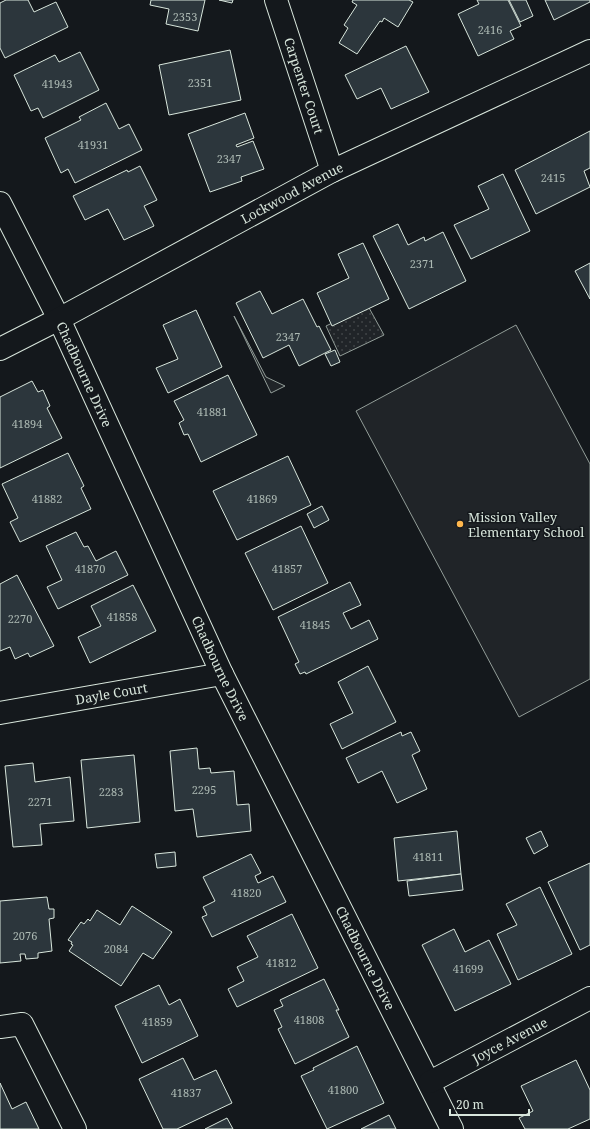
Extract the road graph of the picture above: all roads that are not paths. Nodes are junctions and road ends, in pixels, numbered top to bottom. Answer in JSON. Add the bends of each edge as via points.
{"nodes":[{"id":1,"x":276,"y":0,"type":"edge"},
{"id":2,"x":590,"y":51,"type":"edge"},
{"id":3,"x":332,"y":171,"type":"junction"},
{"id":4,"x":0,"y":203,"type":"edge"},
{"id":5,"x":59,"y":319,"type":"junction"},
{"id":6,"x":0,"y":349,"type":"edge"},
{"id":7,"x":222,"y":674,"type":"junction"},
{"id":8,"x":0,"y":713,"type":"edge"},
{"id":9,"x":590,"y":998,"type":"edge"},
{"id":10,"x":0,"y":1027,"type":"edge"},
{"id":11,"x":430,"y":1082,"type":"junction"},
{"id":12,"x":75,"y":1129,"type":"edge"},
{"id":13,"x":452,"y":1129,"type":"edge"}],
"edges":[{"from":1,"to":3,"type":"street","name":"Carpenter Court"},
{"from":2,"to":3,"type":"street","name":"Lockwood Avenue"},
{"from":3,"to":5,"type":"street","name":"Lockwood Avenue"},
{"from":4,"to":5,"type":"street","name":"Chadbourne Drive"},
{"from":5,"to":6,"type":"street","name":"Lockwood Avenue"},
{"from":5,"to":7,"type":"street","name":"Chadbourne Drive"},
{"from":7,"to":8,"type":"street","name":"Dayle Court"},
{"from":7,"to":11,"type":"street","name":"Chadbourne Drive"},
{"from":9,"to":11,"type":"street","name":"Joyce Avenue"},
{"from":10,"to":12,"type":"street","via":[[22,1024]]},
{"from":11,"to":13,"type":"street","name":"Chadbourne Drive"}]}
